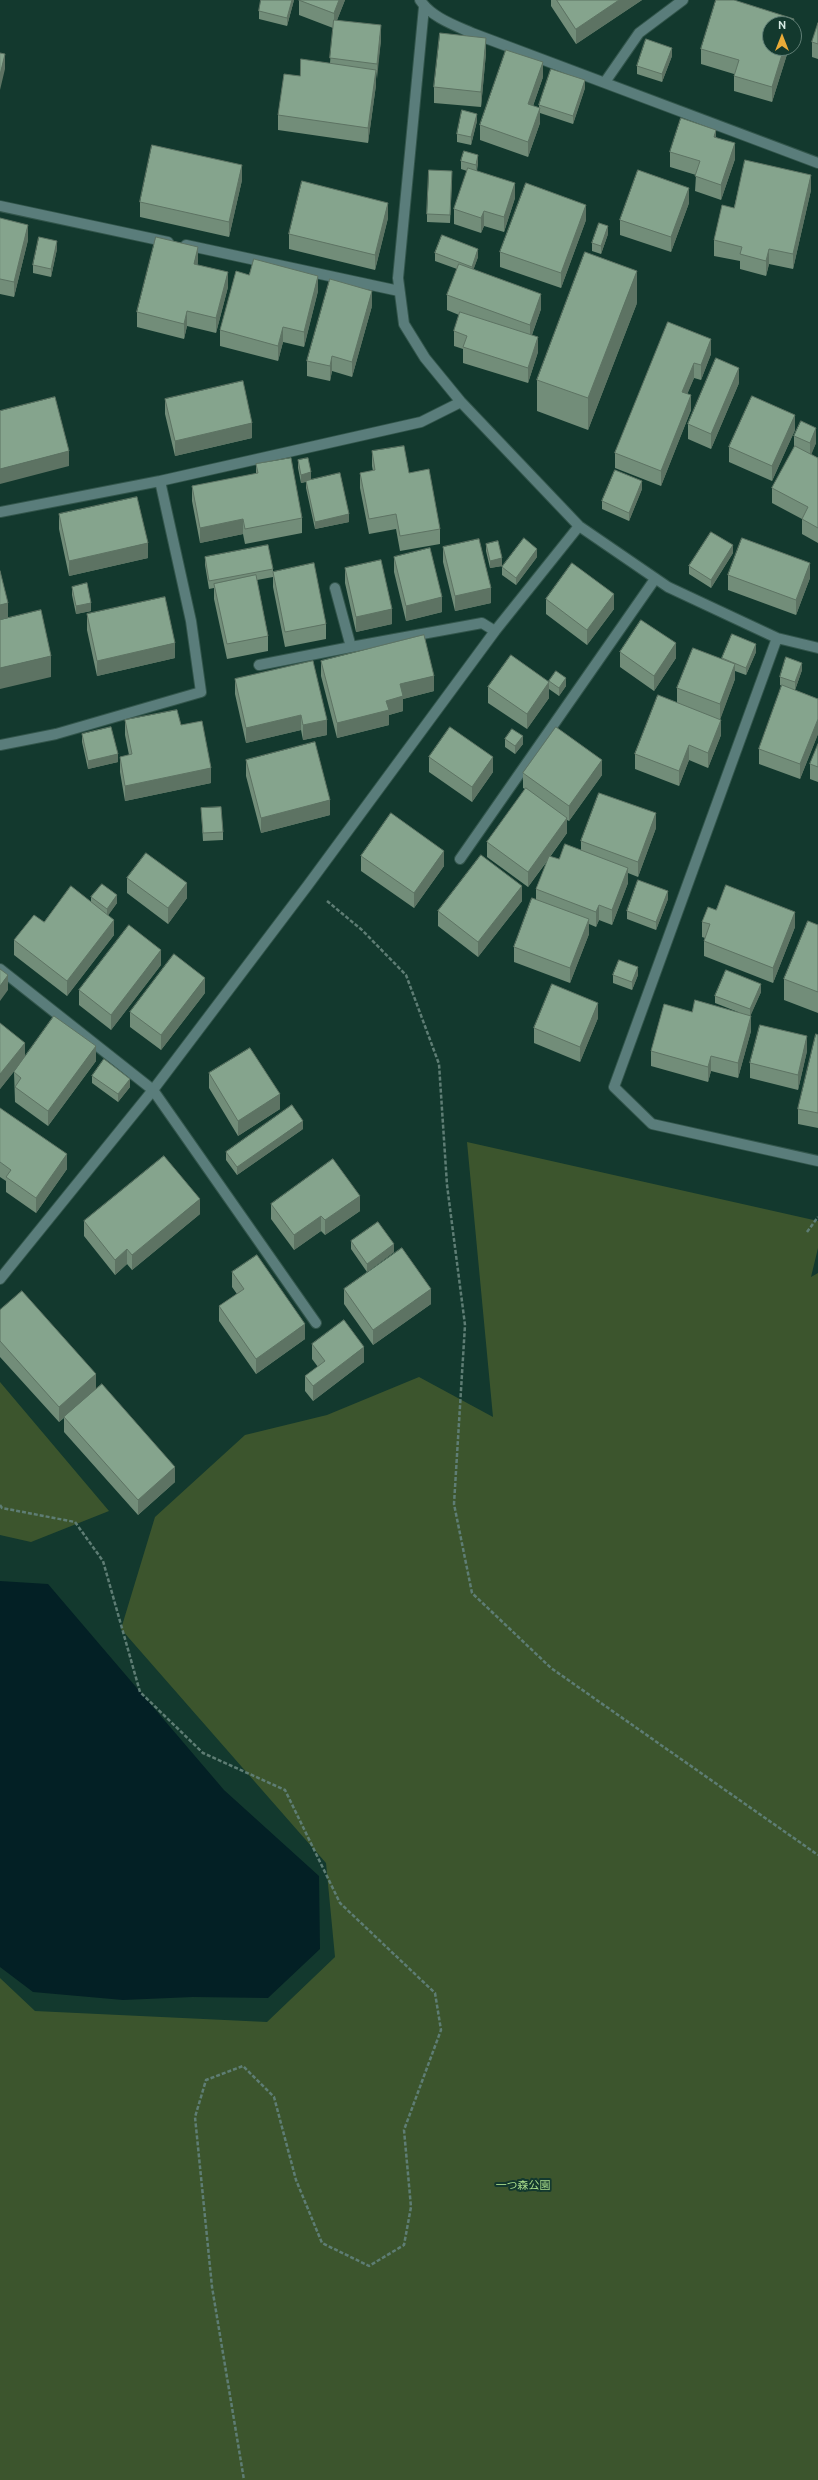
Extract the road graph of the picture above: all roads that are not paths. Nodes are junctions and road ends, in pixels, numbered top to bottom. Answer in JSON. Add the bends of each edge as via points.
{"nodes":[{"id":1,"x":683,"y":0,"type":"edge"},
{"id":2,"x":422,"y":4,"type":"edge"},
{"id":3,"x":605,"y":82,"type":"junction"},
{"id":4,"x":818,"y":163,"type":"edge"},
{"id":5,"x":0,"y":206,"type":"edge"},
{"id":6,"x":399,"y":291,"type":"junction"},
{"id":7,"x":461,"y":402,"type":"junction"},
{"id":8,"x":160,"y":481,"type":"junction"},
{"id":9,"x":0,"y":512,"type":"edge"},
{"id":10,"x":579,"y":526,"type":"junction"},
{"id":11,"x":655,"y":578,"type":"junction"},
{"id":12,"x":336,"y":588,"type":"dead end"},
{"id":13,"x":495,"y":631,"type":"junction"},
{"id":14,"x":777,"y":638,"type":"junction"},
{"id":15,"x":351,"y":647,"type":"junction"},
{"id":16,"x":818,"y":648,"type":"edge"},
{"id":17,"x":259,"y":665,"type":"dead end"},
{"id":18,"x":0,"y":745,"type":"edge"},
{"id":19,"x":460,"y":859,"type":"dead end"},
{"id":20,"x":0,"y":969,"type":"edge"},
{"id":21,"x":153,"y":1090,"type":"junction"},
{"id":22,"x":818,"y":1161,"type":"edge"},
{"id":23,"x":0,"y":1280,"type":"edge"},
{"id":24,"x":316,"y":1323,"type":"dead end"}],
"edges":[{"from":1,"to":3,"type":"street","via":[[639,33]]},
{"from":2,"to":3,"type":"street","via":[[450,24]]},
{"from":2,"to":6,"type":"street","via":[[398,278]]},
{"from":3,"to":4,"type":"street"},
{"from":5,"to":6,"type":"street"},
{"from":6,"to":7,"type":"street","via":[[404,324],[425,358]]},
{"from":7,"to":8,"type":"street","via":[[421,422]]},
{"from":7,"to":10,"type":"street"},
{"from":8,"to":9,"type":"street"},
{"from":8,"to":18,"type":"street","via":[[191,621],[201,692],[56,734]]},
{"from":10,"to":11,"type":"street"},
{"from":10,"to":13,"type":"street"},
{"from":11,"to":14,"type":"street","via":[[668,587]]},
{"from":11,"to":19,"type":"street"},
{"from":12,"to":15,"type":"street"},
{"from":13,"to":15,"type":"street","via":[[482,623]]},
{"from":13,"to":21,"type":"street"},
{"from":14,"to":16,"type":"street"},
{"from":14,"to":22,"type":"street","via":[[614,1087],[652,1124]]},
{"from":15,"to":17,"type":"street"},
{"from":20,"to":21,"type":"street"},
{"from":21,"to":23,"type":"street"},
{"from":21,"to":24,"type":"street"}]}
